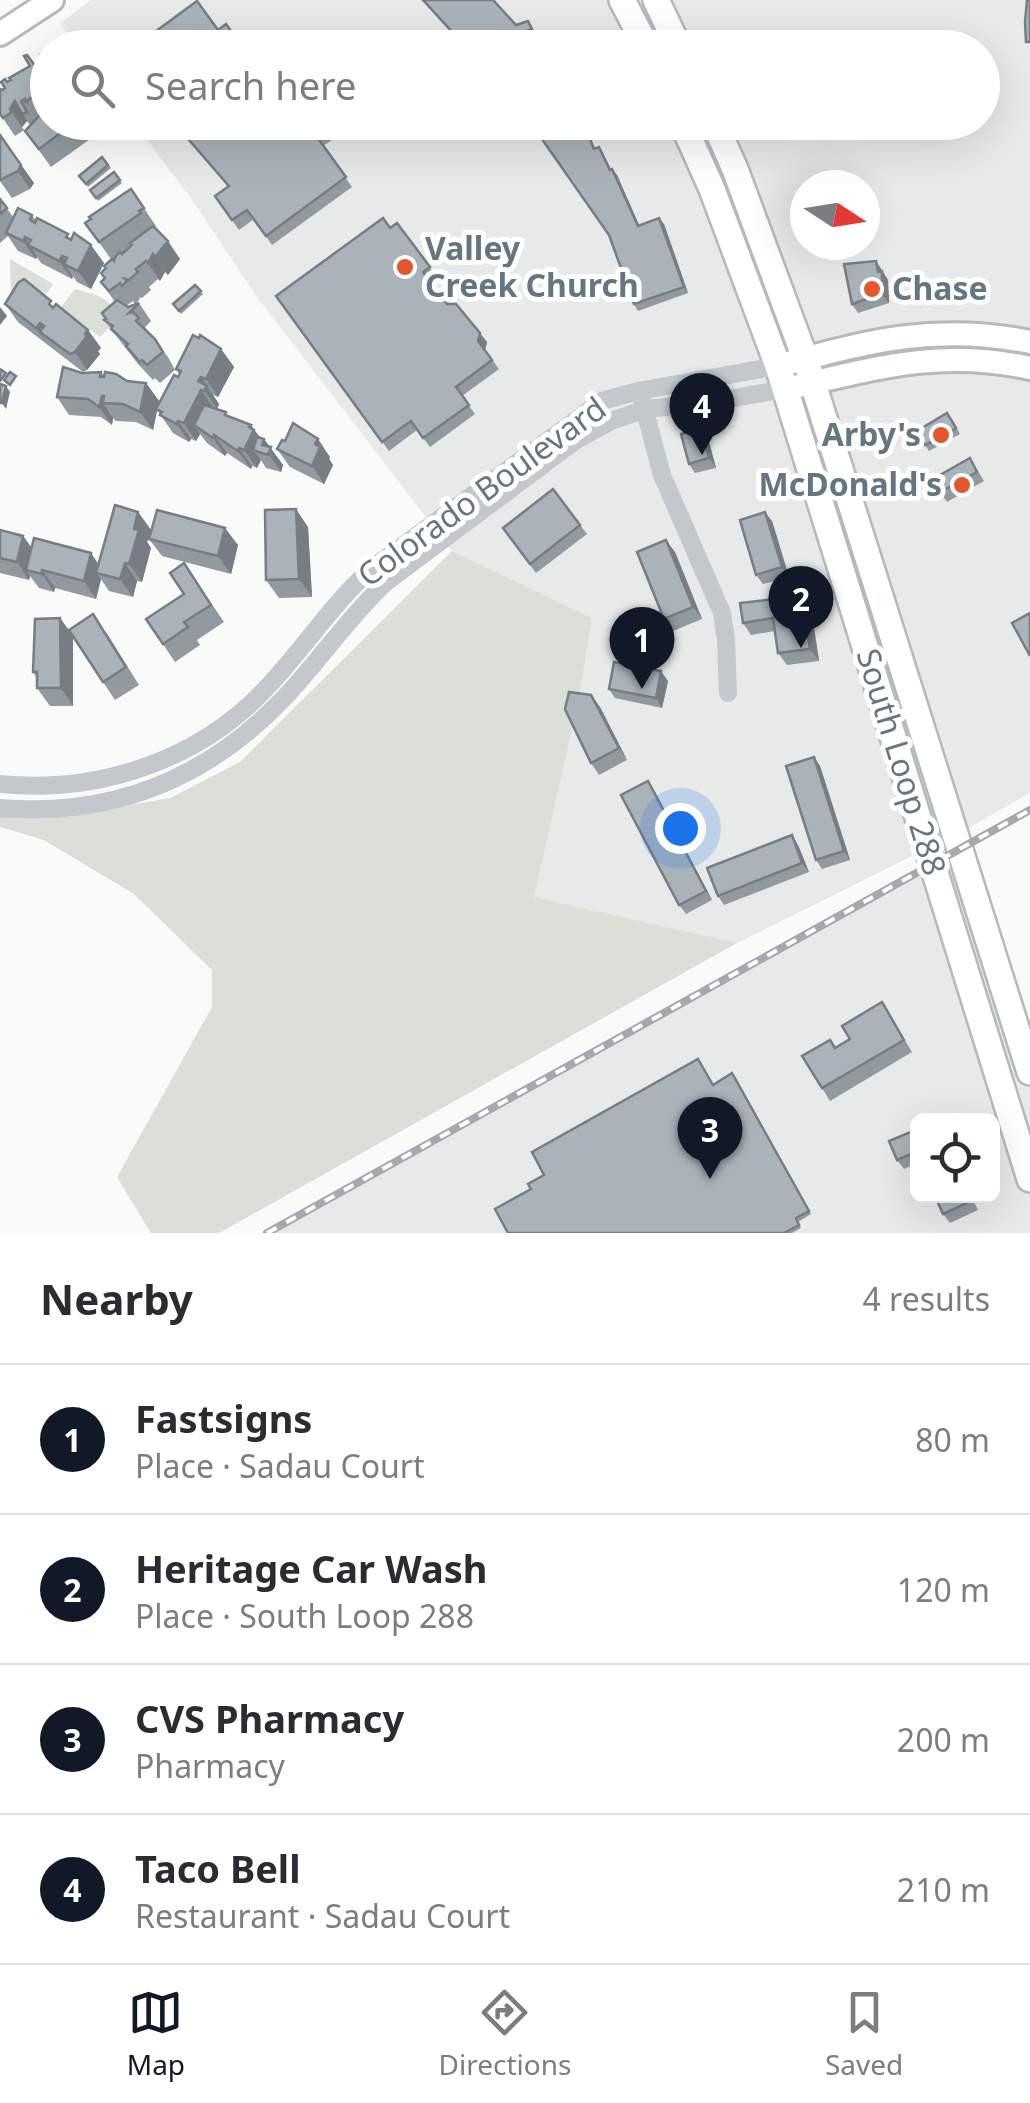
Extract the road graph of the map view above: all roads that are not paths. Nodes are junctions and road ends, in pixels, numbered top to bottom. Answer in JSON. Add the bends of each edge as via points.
{"nodes":[{"id":1,"x":52,"y":0,"type":"edge"},
{"id":2,"x":622,"y":0,"type":"edge"},
{"id":3,"x":638,"y":30,"type":"edge"},
{"id":4,"x":0,"y":34,"type":"edge"},
{"id":5,"x":690,"y":140,"type":"edge"},
{"id":6,"x":722,"y":140,"type":"edge"},
{"id":7,"x":1030,"y":345,"type":"edge"},
{"id":8,"x":962,"y":360,"type":"junction"},
{"id":9,"x":1030,"y":368,"type":"edge"},
{"id":10,"x":809,"y":370,"type":"junction"},
{"id":11,"x":781,"y":377,"type":"junction"},
{"id":12,"x":642,"y":400,"type":"junction"},
{"id":13,"x":728,"y":694,"type":"dead end"},
{"id":14,"x":271,"y":698,"type":"junction"},
{"id":15,"x":0,"y":784,"type":"edge"},
{"id":16,"x":0,"y":808,"type":"edge"},
{"id":17,"x":1030,"y":1072,"type":"edge"},
{"id":18,"x":1030,"y":1179,"type":"edge"}],
"edges":[{"from":1,"to":4,"type":"main road"},
{"from":2,"to":3,"type":"highway"},
{"from":5,"to":11,"type":"highway","name":"South Loop 288"},
{"from":6,"to":10,"type":"highway","name":"South Loop 288"},
{"from":7,"to":8,"type":"main road","via":[[990,342]]},
{"from":7,"to":10,"type":"main road","name":"Colorado Boulevard","via":[[988,334],[938,332]]},
{"from":8,"to":9,"type":"main road","name":"Colorado Boulevard"},
{"from":8,"to":10,"type":"main road","name":"Colorado Boulevard"},
{"from":10,"to":11,"type":"main road","name":"Colorado Boulevard"},
{"from":10,"to":17,"type":"highway","name":"South Loop 288"},
{"from":11,"to":12,"type":"street","name":"Colorado Boulevard"},
{"from":11,"to":18,"type":"highway","name":"South Loop 288"},
{"from":12,"to":13,"type":"street","via":[[662,475],[722,614]]},
{"from":12,"to":14,"type":"street","name":"Colorado Boulevard","via":[[422,543]]},
{"from":14,"to":15,"type":"street","name":"Colorado Boulevard","via":[[192,746],[120,776]]},
{"from":14,"to":16,"type":"street","name":"Colorado Boulevard","via":[[225,750],[159,786],[88,807]]}]}
